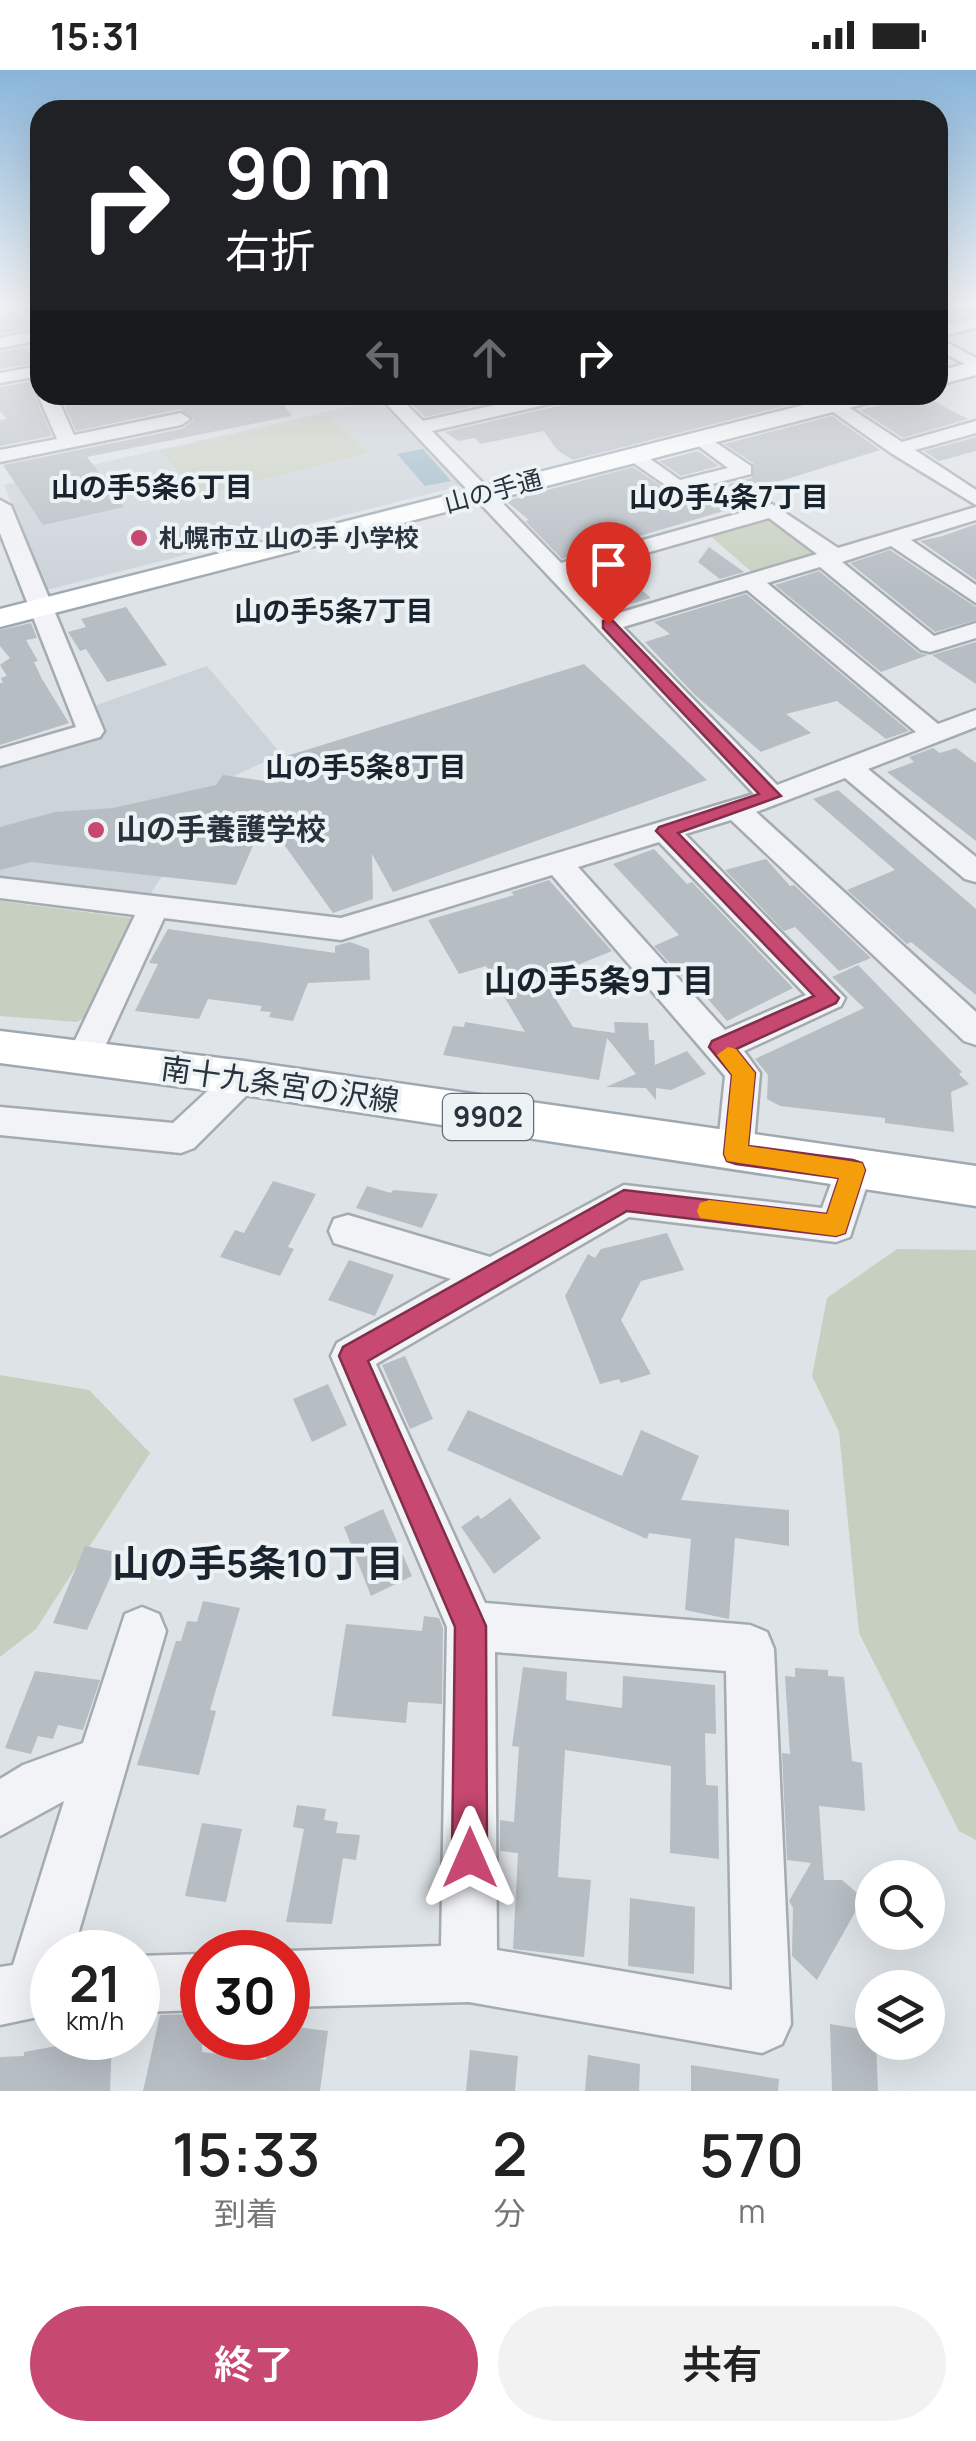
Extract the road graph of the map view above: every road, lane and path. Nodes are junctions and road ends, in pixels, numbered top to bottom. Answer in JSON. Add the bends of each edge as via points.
{"nodes":[{"id":1,"x":51,"y":405,"type":"edge"},
{"id":2,"x":396,"y":405,"type":"edge"},
{"id":3,"x":520,"y":405,"type":"edge"},
{"id":4,"x":808,"y":405,"type":"edge"},
{"id":5,"x":832,"y":405,"type":"edge"},
{"id":6,"x":181,"y":419,"type":"dead end"},
{"id":7,"x":976,"y":427,"type":"edge"},
{"id":8,"x":418,"y":428,"type":"junction"},
{"id":9,"x":700,"y":438,"type":"junction"},
{"id":10,"x":68,"y":442,"type":"junction"},
{"id":11,"x":898,"y":449,"type":"junction"},
{"id":12,"x":632,"y":455,"type":"junction"},
{"id":13,"x":0,"y":456,"type":"edge"},
{"id":14,"x":484,"y":494,"type":"junction"},
{"id":15,"x":975,"y":501,"type":"edge"},
{"id":16,"x":0,"y":506,"type":"edge"},
{"id":17,"x":896,"y":539,"type":"junction"},
{"id":18,"x":831,"y":558,"type":"junction"},
{"id":19,"x":557,"y":571,"type":"junction"},
{"id":20,"x":749,"y":580,"type":"junction"},
{"id":21,"x":976,"y":596,"type":"edge"},
{"id":22,"x":43,"y":608,"type":"junction"},
{"id":23,"x":0,"y":618,"type":"edge"},
{"id":24,"x":608,"y":624,"type":"junction"},
{"id":25,"x":976,"y":630,"type":"edge"},
{"id":26,"x":954,"y":726,"type":"edge"},
{"id":27,"x":976,"y":745,"type":"edge"},
{"id":28,"x":0,"y":758,"type":"edge"},
{"id":29,"x":848,"y":767,"type":"junction"},
{"id":30,"x":772,"y":796,"type":"junction"},
{"id":31,"x":734,"y":807,"type":"junction"},
{"id":32,"x":666,"y":831,"type":"junction"},
{"id":33,"x":558,"y":863,"type":"junction"},
{"id":34,"x":976,"y":872,"type":"edge"},
{"id":35,"x":0,"y":888,"type":"edge"},
{"id":36,"x":154,"y":906,"type":"junction"},
{"id":37,"x":976,"y":1032,"type":"edge"},
{"id":38,"x":0,"y":1047,"type":"edge"},
{"id":39,"x":720,"y":1047,"type":"junction"},
{"id":40,"x":84,"y":1057,"type":"junction"},
{"id":41,"x":242,"y":1078,"type":"junction"},
{"id":42,"x":0,"y":1121,"type":"edge"},
{"id":43,"x":736,"y":1154,"type":"junction"},
{"id":44,"x":853,"y":1170,"type":"junction"},
{"id":45,"x":976,"y":1186,"type":"edge"},
{"id":46,"x":348,"y":1231,"type":"dead end"},
{"id":47,"x":493,"y":1275,"type":"junction"},
{"id":48,"x":470,"y":1626,"type":"junction"},
{"id":49,"x":142,"y":1631,"type":"dead end"},
{"id":50,"x":102,"y":1763,"type":"junction"},
{"id":51,"x":0,"y":1810,"type":"edge"},
{"id":52,"x":469,"y":1974,"type":"junction"},
{"id":53,"x":310,"y":1979,"type":"edge"},
{"id":54,"x":29,"y":1989,"type":"edge"}],
"edges":[{"from":1,"to":10,"type":"street"},
{"from":2,"to":8,"type":"street"},
{"from":3,"to":8,"type":"street"},
{"from":4,"to":9,"type":"main road","name":"山の手通"},
{"from":5,"to":11,"type":"street"},
{"from":6,"to":10,"type":"street","via":[[147,418]]},
{"from":7,"to":11,"type":"street"},
{"from":8,"to":14,"type":"street"},
{"from":9,"to":12,"type":"main road","name":"山の手通"},
{"from":9,"to":12,"type":"street","via":[[744,470],[677,487]]},
{"from":10,"to":13,"type":"street"},
{"from":11,"to":15,"type":"street"},
{"from":12,"to":14,"type":"main road","name":"山の手通"},
{"from":14,"to":19,"type":"street"},
{"from":14,"to":22,"type":"main road","name":"山の手通"},
{"from":15,"to":17,"type":"street"},
{"from":16,"to":22,"type":"street"},
{"from":17,"to":18,"type":"street"},
{"from":17,"to":21,"type":"street"},
{"from":18,"to":19,"type":"street","via":[[772,510]]},
{"from":18,"to":20,"type":"street"},
{"from":18,"to":25,"type":"street","via":[[930,645]]},
{"from":19,"to":24,"type":"street"},
{"from":20,"to":24,"type":"street"},
{"from":20,"to":26,"type":"street"},
{"from":22,"to":23,"type":"main road","name":"山の手通"},
{"from":22,"to":28,"type":"street","via":[[91,731]]},
{"from":24,"to":30,"type":"street"},
{"from":26,"to":27,"type":"street"},
{"from":26,"to":29,"type":"street"},
{"from":29,"to":30,"type":"street"},
{"from":29,"to":34,"type":"street"},
{"from":30,"to":31,"type":"street"},
{"from":31,"to":32,"type":"street"},
{"from":31,"to":37,"type":"street"},
{"from":32,"to":33,"type":"street"},
{"from":32,"to":39,"type":"street","via":[[829,998]]},
{"from":33,"to":36,"type":"street","via":[[341,929]]},
{"from":33,"to":39,"type":"street"},
{"from":35,"to":36,"type":"street"},
{"from":36,"to":40,"type":"street"},
{"from":38,"to":40,"type":"main road","name":"南十九条宮の沢線","number":"9902"},
{"from":39,"to":43,"type":"street","via":[[744,1073]]},
{"from":40,"to":41,"type":"main road","name":"南十九条宮の沢線","number":"9902"},
{"from":41,"to":42,"type":"street","via":[[181,1138]]},
{"from":41,"to":43,"type":"main road","name":"南十九条宮の沢線","number":"9902"},
{"from":43,"to":44,"type":"main road","name":"南十九条宮の沢線","number":"9902"},
{"from":44,"to":45,"type":"main road","name":"南十九条宮の沢線","number":"9902"},
{"from":44,"to":47,"type":"street","via":[[836,1226],[624,1200]]},
{"from":46,"to":47,"type":"street"},
{"from":47,"to":48,"type":"street","via":[[352,1356]]},
{"from":48,"to":52,"type":"street"},
{"from":48,"to":52,"type":"street","via":[[750,1650],[762,2024]]},
{"from":49,"to":50,"type":"street"},
{"from":50,"to":51,"type":"street","via":[[41,1784]]},
{"from":50,"to":54,"type":"street"},
{"from":52,"to":53,"type":"street"}]}
